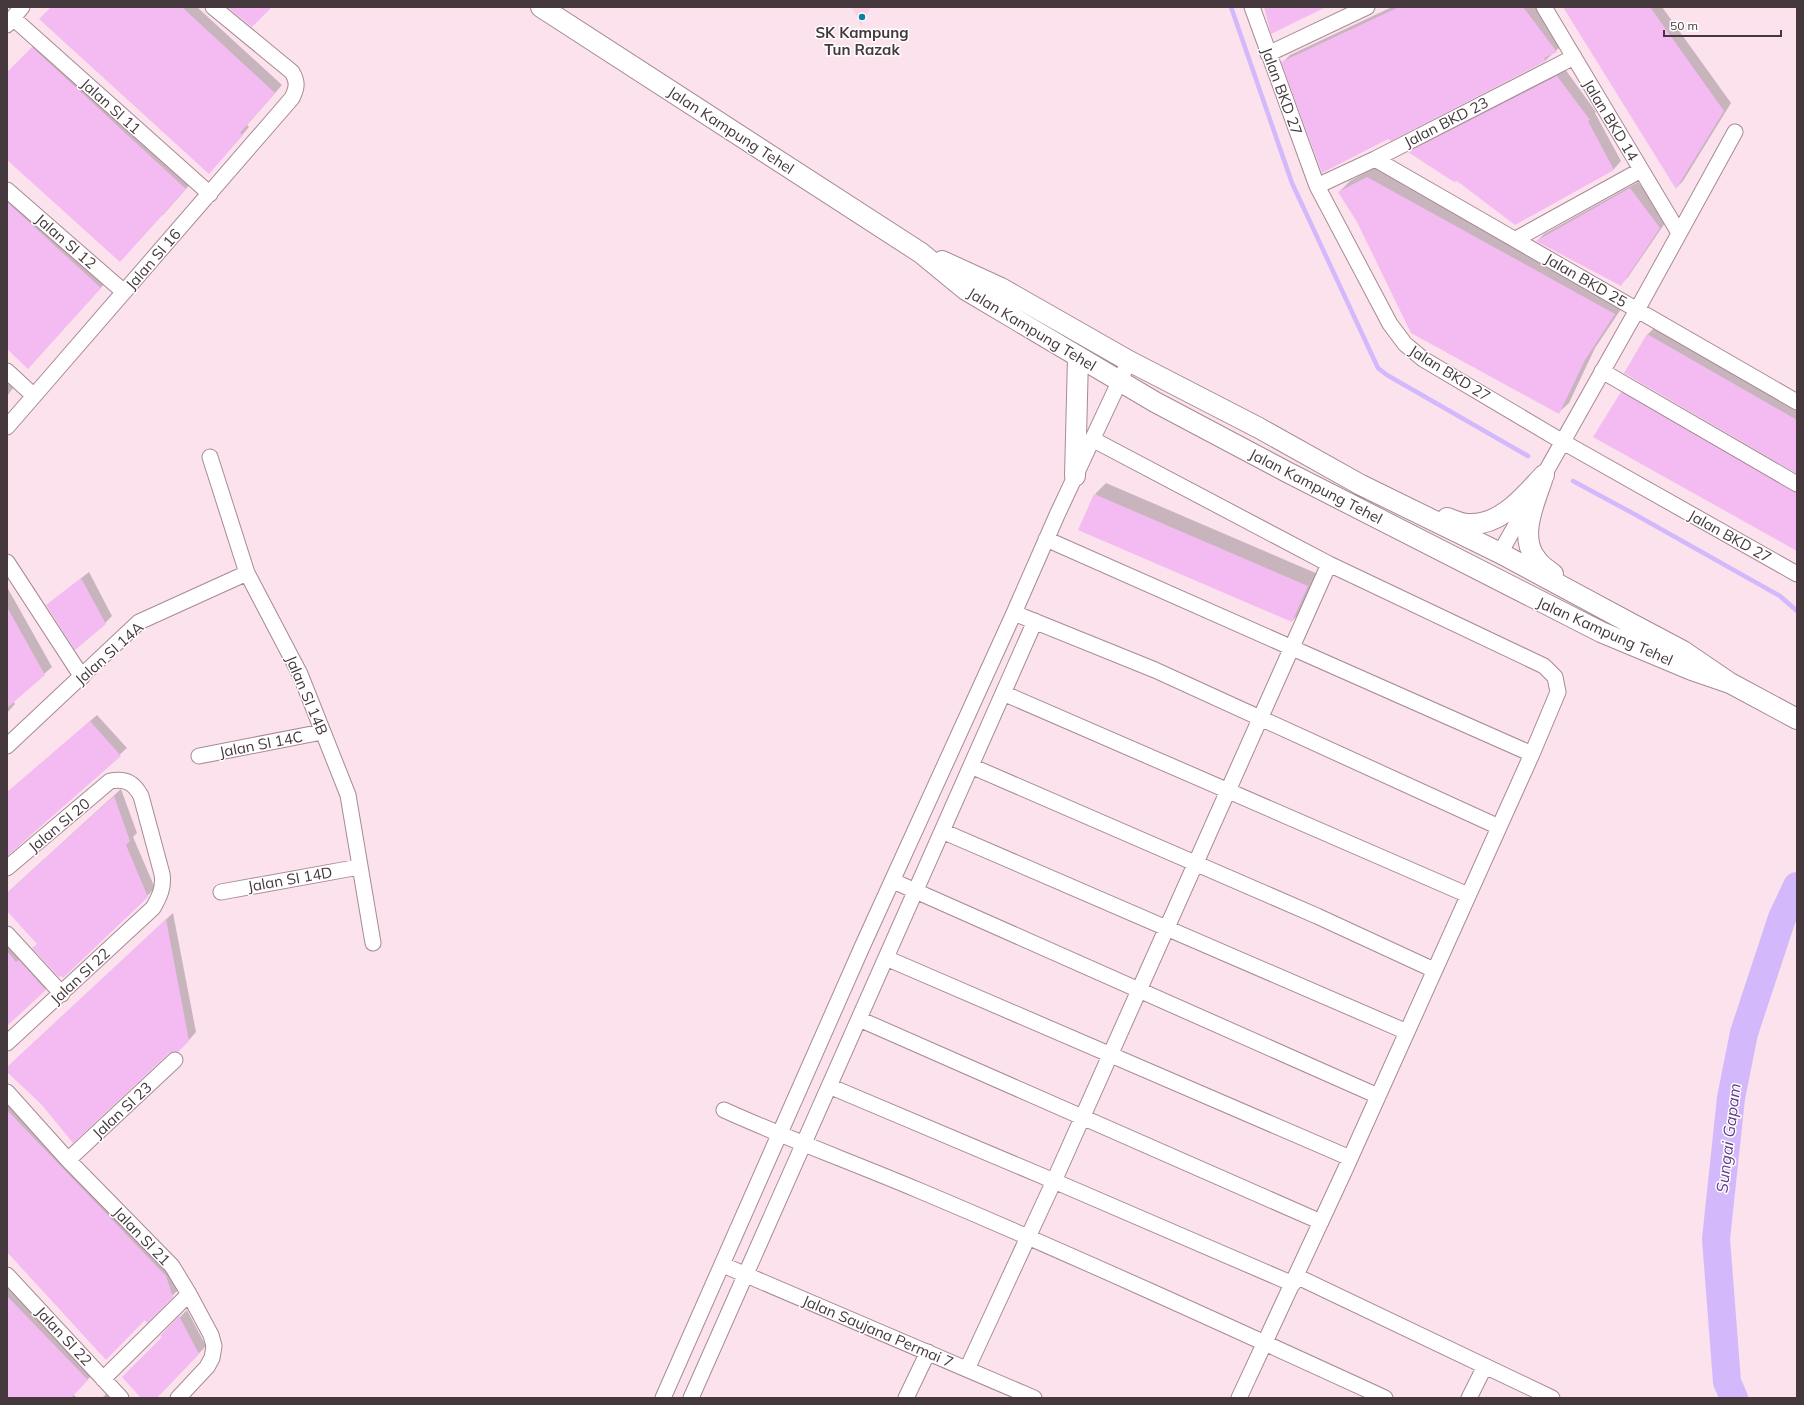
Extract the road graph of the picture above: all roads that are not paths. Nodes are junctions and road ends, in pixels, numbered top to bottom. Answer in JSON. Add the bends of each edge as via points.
{"nodes":[{"id":1,"x":213,"y":7,"type":"edge"},
{"id":2,"x":541,"y":7,"type":"edge"},
{"id":3,"x":1252,"y":7,"type":"edge"},
{"id":4,"x":1367,"y":7,"type":"edge"},
{"id":5,"x":1544,"y":7,"type":"edge"},
{"id":6,"x":14,"y":17,"type":"edge"},
{"id":7,"x":1268,"y":54,"type":"junction"},
{"id":8,"x":1574,"y":57,"type":"junction"},
{"id":9,"x":1735,"y":132,"type":"dead end"},
{"id":10,"x":1375,"y":158,"type":"junction"},
{"id":11,"x":1641,"y":170,"type":"junction"},
{"id":12,"x":1317,"y":186,"type":"junction"},
{"id":13,"x":7,"y":190,"type":"edge"},
{"id":14,"x":210,"y":194,"type":"junction"},
{"id":15,"x":1679,"y":233,"type":"junction"},
{"id":16,"x":1516,"y":239,"type":"junction"},
{"id":17,"x":921,"y":253,"type":"junction"},
{"id":18,"x":124,"y":292,"type":"junction"},
{"id":19,"x":1637,"y":310,"type":"junction"},
{"id":20,"x":1078,"y":358,"type":"junction"},
{"id":21,"x":1129,"y":361,"type":"junction"},
{"id":22,"x":7,"y":371,"type":"edge"},
{"id":23,"x":1602,"y":371,"type":"junction"},
{"id":24,"x":1120,"y":382,"type":"junction"},
{"id":25,"x":34,"y":396,"type":"junction"},
{"id":26,"x":1797,"y":402,"type":"edge"},
{"id":27,"x":7,"y":427,"type":"edge"},
{"id":28,"x":1092,"y":439,"type":"junction"},
{"id":29,"x":1563,"y":442,"type":"junction"},
{"id":30,"x":210,"y":457,"type":"dead end"},
{"id":31,"x":1287,"y":472,"type":"junction"},
{"id":32,"x":1544,"y":475,"type":"junction"},
{"id":33,"x":1075,"y":476,"type":"junction"},
{"id":34,"x":1797,"y":484,"type":"edge"},
{"id":35,"x":1361,"y":485,"type":"junction"},
{"id":36,"x":1046,"y":539,"type":"junction"},
{"id":37,"x":1500,"y":553,"type":"junction"},
{"id":38,"x":7,"y":562,"type":"edge"},
{"id":39,"x":1329,"y":564,"type":"junction"},
{"id":40,"x":247,"y":572,"type":"junction"},
{"id":41,"x":1797,"y":574,"type":"edge"},
{"id":42,"x":1014,"y":613,"type":"junction"},
{"id":43,"x":1035,"y":621,"type":"junction"},
{"id":44,"x":1632,"y":624,"type":"junction"},
{"id":45,"x":1601,"y":632,"type":"junction"},
{"id":46,"x":1292,"y":647,"type":"junction"},
{"id":47,"x":82,"y":677,"type":"junction"},
{"id":48,"x":1730,"y":683,"type":"junction"},
{"id":49,"x":1003,"y":693,"type":"junction"},
{"id":50,"x":1260,"y":718,"type":"junction"},
{"id":51,"x":1797,"y":719,"type":"edge"},
{"id":52,"x":322,"y":732,"type":"junction"},
{"id":53,"x":7,"y":746,"type":"edge"},
{"id":54,"x":1532,"y":754,"type":"junction"},
{"id":55,"x":199,"y":756,"type":"dead end"},
{"id":56,"x":971,"y":766,"type":"junction"},
{"id":57,"x":110,"y":781,"type":"joint"},
{"id":58,"x":1228,"y":791,"type":"junction"},
{"id":59,"x":1499,"y":827,"type":"junction"},
{"id":60,"x":942,"y":831,"type":"junction"},
{"id":61,"x":1196,"y":863,"type":"junction"},
{"id":62,"x":359,"y":867,"type":"junction"},
{"id":63,"x":7,"y":868,"type":"edge"},
{"id":64,"x":893,"y":881,"type":"junction"},
{"id":65,"x":915,"y":891,"type":"junction"},
{"id":66,"x":221,"y":892,"type":"dead end"},
{"id":67,"x":1468,"y":894,"type":"junction"},
{"id":68,"x":1167,"y":927,"type":"junction"},
{"id":69,"x":7,"y":934,"type":"edge"},
{"id":70,"x":372,"y":943,"type":"dead end"},
{"id":71,"x":886,"y":958,"type":"junction"},
{"id":72,"x":1434,"y":970,"type":"junction"},
{"id":73,"x":1139,"y":990,"type":"junction"},
{"id":74,"x":62,"y":994,"type":"junction"},
{"id":75,"x":859,"y":1019,"type":"junction"},
{"id":76,"x":1407,"y":1032,"type":"junction"},
{"id":77,"x":7,"y":1043,"type":"edge"},
{"id":78,"x":1111,"y":1053,"type":"junction"},
{"id":79,"x":175,"y":1060,"type":"dead end"},
{"id":80,"x":829,"y":1086,"type":"junction"},
{"id":81,"x":7,"y":1092,"type":"edge"},
{"id":82,"x":1378,"y":1096,"type":"junction"},
{"id":83,"x":724,"y":1110,"type":"dead end"},
{"id":84,"x":1082,"y":1118,"type":"junction"},
{"id":85,"x":779,"y":1134,"type":"junction"},
{"id":86,"x":804,"y":1144,"type":"junction"},
{"id":87,"x":1350,"y":1158,"type":"junction"},
{"id":88,"x":68,"y":1160,"type":"junction"},
{"id":89,"x":1054,"y":1180,"type":"junction"},
{"id":90,"x":1321,"y":1222,"type":"junction"},
{"id":91,"x":1028,"y":1238,"type":"junction"},
{"id":92,"x":723,"y":1265,"type":"junction"},
{"id":93,"x":745,"y":1276,"type":"junction"},
{"id":94,"x":9,"y":1280,"type":"edge"},
{"id":95,"x":1294,"y":1280,"type":"junction"},
{"id":96,"x":189,"y":1294,"type":"junction"},
{"id":97,"x":1264,"y":1343,"type":"junction"},
{"id":98,"x":928,"y":1352,"type":"junction"},
{"id":99,"x":1485,"y":1366,"type":"junction"},
{"id":100,"x":967,"y":1369,"type":"junction"},
{"id":101,"x":103,"y":1379,"type":"junction"},
{"id":102,"x":669,"y":1396,"type":"edge"},
{"id":103,"x":121,"y":1398,"type":"edge"},
{"id":104,"x":178,"y":1398,"type":"edge"},
{"id":105,"x":691,"y":1398,"type":"edge"},
{"id":106,"x":906,"y":1398,"type":"edge"},
{"id":107,"x":1034,"y":1398,"type":"edge"},
{"id":108,"x":1239,"y":1398,"type":"edge"},
{"id":109,"x":1385,"y":1398,"type":"edge"},
{"id":110,"x":1469,"y":1398,"type":"edge"},
{"id":111,"x":1552,"y":1398,"type":"edge"}],
"edges":[{"from":1,"to":14,"type":"street","name":"Jalan SI 16","via":[[292,72],[296,88],[292,98]]},
{"from":2,"to":17,"type":"main road","name":"Jalan Kampung Tehel"},
{"from":3,"to":7,"type":"street","name":"Jalan BKD 27"},
{"from":4,"to":7,"type":"street"},
{"from":5,"to":8,"type":"street","name":"Jalan BKD 14"},
{"from":6,"to":14,"type":"street","name":"Jalan SI 11"},
{"from":7,"to":12,"type":"street","name":"Jalan BKD 27"},
{"from":8,"to":10,"type":"street","name":"Jalan BKD 23"},
{"from":8,"to":11,"type":"street","name":"Jalan BKD 14"},
{"from":9,"to":15,"type":"street"},
{"from":10,"to":12,"type":"street","name":"Jalan BKD 23"},
{"from":10,"to":16,"type":"street","name":"Jalan BKD 25"},
{"from":11,"to":15,"type":"street","name":"Jalan BKD 14"},
{"from":11,"to":16,"type":"street"},
{"from":12,"to":29,"type":"street","name":"Jalan BKD 27","via":[[1390,324],[1405,344],[1424,359]]},
{"from":13,"to":18,"type":"street","name":"Jalan SI 12"},
{"from":14,"to":18,"type":"street","name":"Jalan SI 16"},
{"from":15,"to":19,"type":"street"},
{"from":16,"to":19,"type":"street","name":"Jalan BKD 25"},
{"from":17,"to":20,"type":"main road","name":"Jalan Kampung Tehel","via":[[966,290]]},
{"from":17,"to":21,"type":"main road","name":"Jalan Kampung Tehel","via":[[1008,291]]},
{"from":18,"to":25,"type":"street","name":"Jalan SI 16"},
{"from":19,"to":23,"type":"street"},
{"from":19,"to":26,"type":"street","name":"Jalan BKD 25"},
{"from":20,"to":24,"type":"main road","name":"Jalan Kampung Tehel"},
{"from":20,"to":33,"type":"main road"},
{"from":21,"to":24,"type":"street"},
{"from":21,"to":35,"type":"main road","name":"Jalan Kampung Tehel","via":[[1259,428]]},
{"from":22,"to":25,"type":"street"},
{"from":23,"to":29,"type":"street"},
{"from":23,"to":34,"type":"street"},
{"from":24,"to":28,"type":"street"},
{"from":24,"to":31,"type":"main road","name":"Jalan Kampung Tehel"},
{"from":25,"to":27,"type":"street","name":"Jalan SI 16"},
{"from":28,"to":33,"type":"street"},
{"from":28,"to":39,"type":"street"},
{"from":29,"to":32,"type":"street"},
{"from":29,"to":41,"type":"street","name":"Jalan BKD 27"},
{"from":30,"to":40,"type":"street","name":"Jalan SI 14B"},
{"from":31,"to":37,"type":"main road","via":[[1369,505],[1460,551],[1481,556]]},
{"from":31,"to":45,"type":"main road","name":"Jalan Kampung Tehel"},
{"from":32,"to":35,"type":"main road","via":[[1503,514],[1485,522],[1467,524]]},
{"from":32,"to":37,"type":"street"},
{"from":32,"to":44,"type":"main road","via":[[1532,509],[1528,530],[1529,546],[1536,560],[1553,574]]},
{"from":33,"to":36,"type":"street"},
{"from":35,"to":37,"type":"main road","name":"Jalan Kampung Tehel"},
{"from":36,"to":42,"type":"street"},
{"from":36,"to":46,"type":"street"},
{"from":37,"to":44,"type":"main road","name":"Jalan Kampung Tehel"},
{"from":37,"to":45,"type":"main road","via":[[1506,570],[1514,578],[1577,612]]},
{"from":38,"to":47,"type":"street"},
{"from":39,"to":46,"type":"street"},
{"from":39,"to":54,"type":"street","via":[[1544,666],[1555,677],[1558,692]]},
{"from":40,"to":47,"type":"street","name":"Jalan SI 14A","via":[[139,622]]},
{"from":40,"to":52,"type":"street","name":"Jalan SI 14B","via":[[300,674]]},
{"from":42,"to":43,"type":"street"},
{"from":42,"to":64,"type":"street"},
{"from":43,"to":49,"type":"street"},
{"from":43,"to":50,"type":"street","via":[[1155,670]]},
{"from":44,"to":48,"type":"main road","name":"Jalan Kampung Tehel","via":[[1683,651]]},
{"from":45,"to":48,"type":"main road","name":"Jalan Kampung Tehel"},
{"from":46,"to":50,"type":"street"},
{"from":46,"to":54,"type":"street"},
{"from":47,"to":53,"type":"street","name":"Jalan SI 14A"},
{"from":48,"to":51,"type":"main road","name":"Jalan Kampung Tehel"},
{"from":49,"to":56,"type":"street"},
{"from":49,"to":58,"type":"street"},
{"from":50,"to":58,"type":"street"},
{"from":50,"to":59,"type":"street"},
{"from":52,"to":55,"type":"street","name":"Jalan SI 14C"},
{"from":52,"to":62,"type":"street","name":"Jalan SI 14B","via":[[348,795]]},
{"from":54,"to":59,"type":"street"},
{"from":56,"to":60,"type":"street"},
{"from":56,"to":61,"type":"street"},
{"from":57,"to":63,"type":"street","name":"Jalan SI 20"},
{"from":57,"to":74,"type":"street","name":"Jalan SI 22","via":[[128,781],[136,786],[141,796],[162,874],[162,891],[153,908]]},
{"from":58,"to":61,"type":"street"},
{"from":58,"to":67,"type":"street"},
{"from":59,"to":67,"type":"street"},
{"from":60,"to":65,"type":"street"},
{"from":60,"to":68,"type":"street"},
{"from":61,"to":68,"type":"street"},
{"from":61,"to":72,"type":"street"},
{"from":62,"to":66,"type":"street","name":"Jalan SI 14D"},
{"from":62,"to":70,"type":"street","name":"Jalan SI 14B"},
{"from":64,"to":65,"type":"street"},
{"from":64,"to":85,"type":"street"},
{"from":65,"to":71,"type":"street"},
{"from":65,"to":73,"type":"street"},
{"from":67,"to":72,"type":"street"},
{"from":68,"to":73,"type":"street"},
{"from":68,"to":76,"type":"street"},
{"from":69,"to":74,"type":"street"},
{"from":71,"to":75,"type":"street"},
{"from":71,"to":78,"type":"street"},
{"from":72,"to":76,"type":"street"},
{"from":73,"to":78,"type":"street"},
{"from":73,"to":82,"type":"street"},
{"from":74,"to":77,"type":"street","name":"Jalan SI 22"},
{"from":75,"to":80,"type":"street"},
{"from":75,"to":84,"type":"street"},
{"from":76,"to":82,"type":"street"},
{"from":78,"to":84,"type":"street"},
{"from":78,"to":87,"type":"street"},
{"from":79,"to":88,"type":"street","name":"Jalan SI 23"},
{"from":80,"to":86,"type":"street"},
{"from":80,"to":89,"type":"street"},
{"from":81,"to":88,"type":"street","name":"Jalan SI 21"},
{"from":82,"to":87,"type":"street"},
{"from":83,"to":85,"type":"street"},
{"from":84,"to":89,"type":"street"},
{"from":84,"to":90,"type":"street"},
{"from":85,"to":86,"type":"street"},
{"from":85,"to":92,"type":"street"},
{"from":86,"to":91,"type":"street"},
{"from":86,"to":93,"type":"street"},
{"from":87,"to":90,"type":"street"},
{"from":88,"to":96,"type":"street","name":"Jalan SI 21","via":[[172,1266]]},
{"from":89,"to":91,"type":"street"},
{"from":89,"to":95,"type":"street"},
{"from":90,"to":95,"type":"street"},
{"from":91,"to":97,"type":"street"},
{"from":91,"to":100,"type":"street"},
{"from":92,"to":93,"type":"street","name":"Jalan Saujana Permai 7"},
{"from":92,"to":102,"type":"street"},
{"from":93,"to":98,"type":"street","name":"Jalan Saujana Permai 7"},
{"from":93,"to":105,"type":"street"},
{"from":94,"to":101,"type":"street","name":"Jalan SI 22"},
{"from":95,"to":97,"type":"street"},
{"from":95,"to":99,"type":"street"},
{"from":96,"to":101,"type":"street"},
{"from":96,"to":104,"type":"street","name":"Jalan SI 21","via":[[211,1335],[214,1346],[207,1367]]},
{"from":97,"to":108,"type":"street"},
{"from":97,"to":109,"type":"street"},
{"from":98,"to":100,"type":"street","name":"Jalan Saujana Permai 7"},
{"from":98,"to":106,"type":"street"},
{"from":99,"to":110,"type":"street"},
{"from":99,"to":111,"type":"street"},
{"from":100,"to":107,"type":"street","name":"Jalan Saujana Permai 7"},
{"from":101,"to":103,"type":"street","name":"Jalan SI 22"}]}
